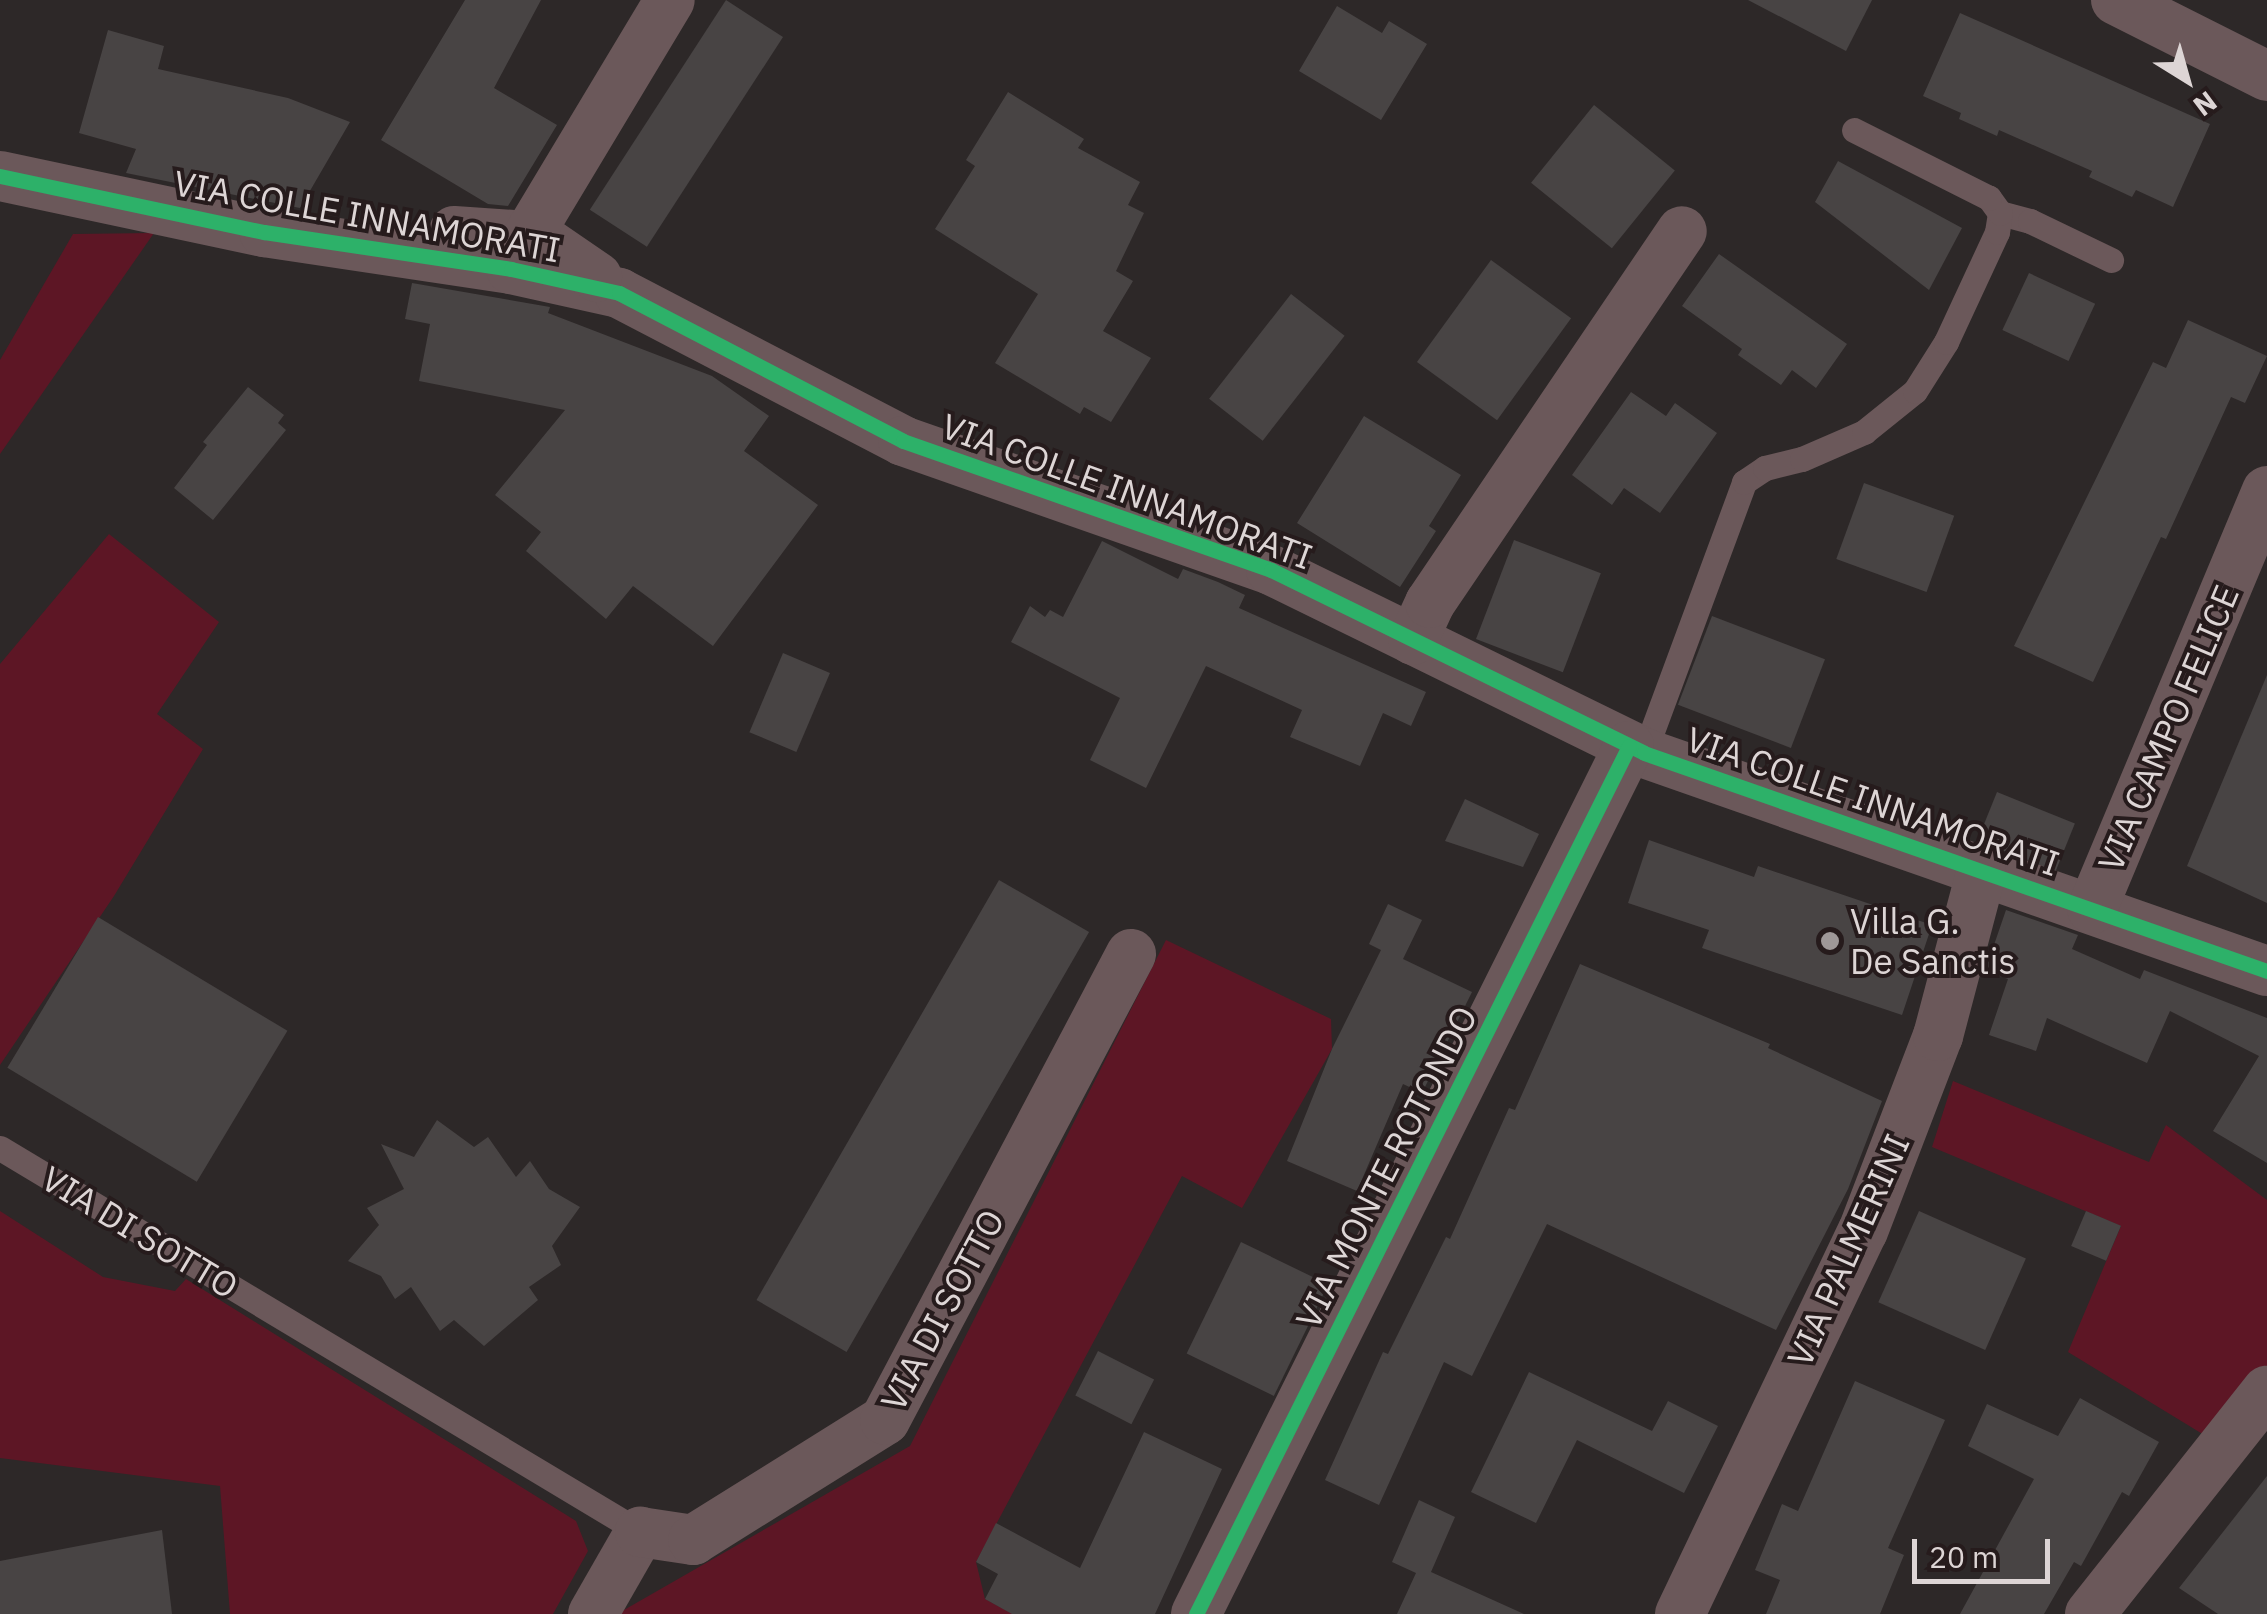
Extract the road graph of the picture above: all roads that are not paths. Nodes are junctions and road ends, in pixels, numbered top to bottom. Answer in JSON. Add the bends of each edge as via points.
{"nodes":[{"id":1,"x":670,"y":0,"type":"edge"},
{"id":2,"x":2116,"y":0,"type":"edge"},
{"id":3,"x":2267,"y":76,"type":"edge"},
{"id":4,"x":1854,"y":130,"type":"dead end"},
{"id":5,"x":0,"y":176,"type":"edge"},
{"id":6,"x":2000,"y":213,"type":"junction"},
{"id":7,"x":1682,"y":231,"type":"dead end"},
{"id":8,"x":528,"y":236,"type":"junction"},
{"id":9,"x":357,"y":244,"type":"junction"},
{"id":10,"x":2111,"y":260,"type":"dead end"},
{"id":11,"x":619,"y":293,"type":"junction"},
{"id":12,"x":2267,"y":491,"type":"edge"},
{"id":13,"x":1413,"y":640,"type":"junction"},
{"id":14,"x":1637,"y":749,"type":"junction"},
{"id":15,"x":1981,"y":873,"type":"junction"},
{"id":16,"x":2092,"y":909,"type":"junction"},
{"id":17,"x":1131,"y":954,"type":"dead end"},
{"id":18,"x":2267,"y":971,"type":"edge"},
{"id":19,"x":0,"y":1148,"type":"edge"},
{"id":20,"x":2267,"y":1391,"type":"edge"},
{"id":21,"x":640,"y":1532,"type":"junction"},
{"id":22,"x":593,"y":1614,"type":"edge"},
{"id":23,"x":1196,"y":1614,"type":"edge"},
{"id":24,"x":1680,"y":1614,"type":"edge"},
{"id":25,"x":2090,"y":1614,"type":"edge"}],
"edges":[{"from":1,"to":8,"type":"street"},
{"from":2,"to":3,"type":"street"},
{"from":4,"to":6,"type":"lane","via":[[1988,198]]},
{"from":5,"to":9,"type":"street","name":"VIA COLLE INNAMORATI","via":[[264,232]]},
{"from":6,"to":10,"type":"lane"},
{"from":6,"to":14,"type":"lane","via":[[1946,342],[1915,391],[1864,432],[1744,482]]},
{"from":7,"to":13,"type":"street","via":[[1430,602]]},
{"from":8,"to":9,"type":"street","via":[[373,226]]},
{"from":8,"to":11,"type":"street"},
{"from":9,"to":11,"type":"street","name":"VIA COLLE INNAMORATI"},
{"from":11,"to":13,"type":"street","name":"VIA COLLE INNAMORATI","via":[[903,441],[1270,570]]},
{"from":12,"to":16,"type":"street","name":"VIA CAMPO FELICE"},
{"from":13,"to":14,"type":"street","name":"VIA COLLE INNAMORATI"},
{"from":14,"to":15,"type":"street","name":"VIA COLLE INNAMORATI"},
{"from":14,"to":23,"type":"street","name":"VIA MONTE ROTONDO"},
{"from":15,"to":16,"type":"street","name":"VIA COLLE INNAMORATI"},
{"from":15,"to":24,"type":"street","name":"VIA PALMERINI","via":[[1938,1036],[1863,1231]]},
{"from":16,"to":18,"type":"street","name":"VIA COLLE INNAMORATI"},
{"from":17,"to":21,"type":"street","name":"VIA DI SOTTO","via":[[886,1420],[693,1540]]},
{"from":19,"to":21,"type":"lane","name":"VIA DI SOTTO"},
{"from":20,"to":25,"type":"street"},
{"from":21,"to":22,"type":"street"}]}
